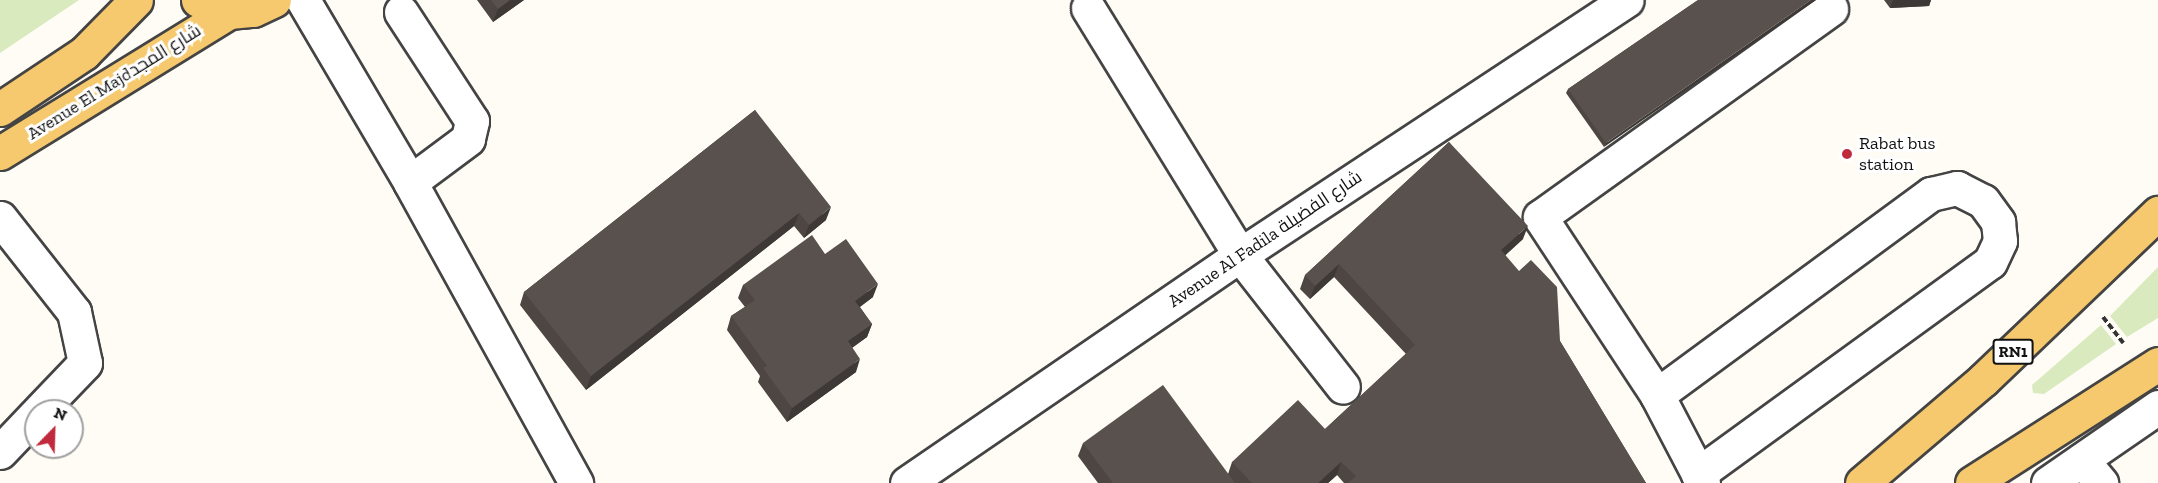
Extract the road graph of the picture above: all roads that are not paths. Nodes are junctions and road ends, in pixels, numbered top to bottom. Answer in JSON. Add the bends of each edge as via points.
{"nodes":[{"id":1,"x":136,"y":0,"type":"edge"},
{"id":2,"x":198,"y":0,"type":"edge"},
{"id":3,"x":274,"y":0,"type":"edge"},
{"id":4,"x":303,"y":0,"type":"edge"},
{"id":5,"x":1627,"y":0,"type":"edge"},
{"id":6,"x":1088,"y":8,"type":"dead end"},
{"id":7,"x":1831,"y":9,"type":"dead end"},
{"id":8,"x":229,"y":12,"type":"junction"},
{"id":9,"x":401,"y":12,"type":"dead end"},
{"id":10,"x":0,"y":109,"type":"edge"},
{"id":11,"x":0,"y":153,"type":"edge"},
{"id":12,"x":410,"y":182,"type":"junction"},
{"id":13,"x":2158,"y":213,"type":"edge"},
{"id":14,"x":0,"y":218,"type":"edge"},
{"id":15,"x":1240,"y":255,"type":"junction"},
{"id":16,"x":2158,"y":364,"type":"edge"},
{"id":17,"x":1343,"y":387,"type":"dead end"},
{"id":18,"x":1656,"y":395,"type":"junction"},
{"id":19,"x":51,"y":399,"type":"edge"},
{"id":20,"x":2158,"y":407,"type":"edge"},
{"id":21,"x":24,"y":427,"type":"edge"},
{"id":22,"x":0,"y":452,"type":"edge"},
{"id":23,"x":2091,"y":471,"type":"edge"},
{"id":24,"x":1700,"y":478,"type":"edge"},
{"id":25,"x":576,"y":483,"type":"edge"},
{"id":26,"x":907,"y":483,"type":"edge"},
{"id":27,"x":1862,"y":483,"type":"edge"},
{"id":28,"x":1972,"y":483,"type":"edge"},
{"id":29,"x":2048,"y":483,"type":"edge"}],
"edges":[{"from":1,"to":10,"type":"main road","via":[[84,53]]},
{"from":2,"to":8,"type":"main road"},
{"from":3,"to":8,"type":"main road","via":[[253,10]]},
{"from":4,"to":12,"type":"street"},
{"from":5,"to":15,"type":"street","name":"Avenue Al Fadila شارع الفضيلة"},
{"from":6,"to":15,"type":"street"},
{"from":7,"to":18,"type":"street","via":[[1540,217]]},
{"from":8,"to":11,"type":"main road","name":"Avenue El Majdشارع المجد"},
{"from":9,"to":12,"type":"street","via":[[472,121],[468,139]]},
{"from":12,"to":25,"type":"street"},
{"from":13,"to":27,"type":"main road","number":"RN1","via":[[1992,372]]},
{"from":14,"to":19,"type":"street","via":[[74,312],[85,363]]},
{"from":15,"to":17,"type":"street"},
{"from":15,"to":26,"type":"street","name":"Avenue Al Fadila شارع الفضيلة"},
{"from":16,"to":28,"type":"main road"},
{"from":18,"to":24,"type":"street"},
{"from":18,"to":24,"type":"street","via":[[1931,194],[1957,188],[1983,201],[1998,222],[2000,241],[1990,262]]},
{"from":20,"to":23,"type":"street"},
{"from":21,"to":22,"type":"street"},
{"from":23,"to":29,"type":"street"}]}
